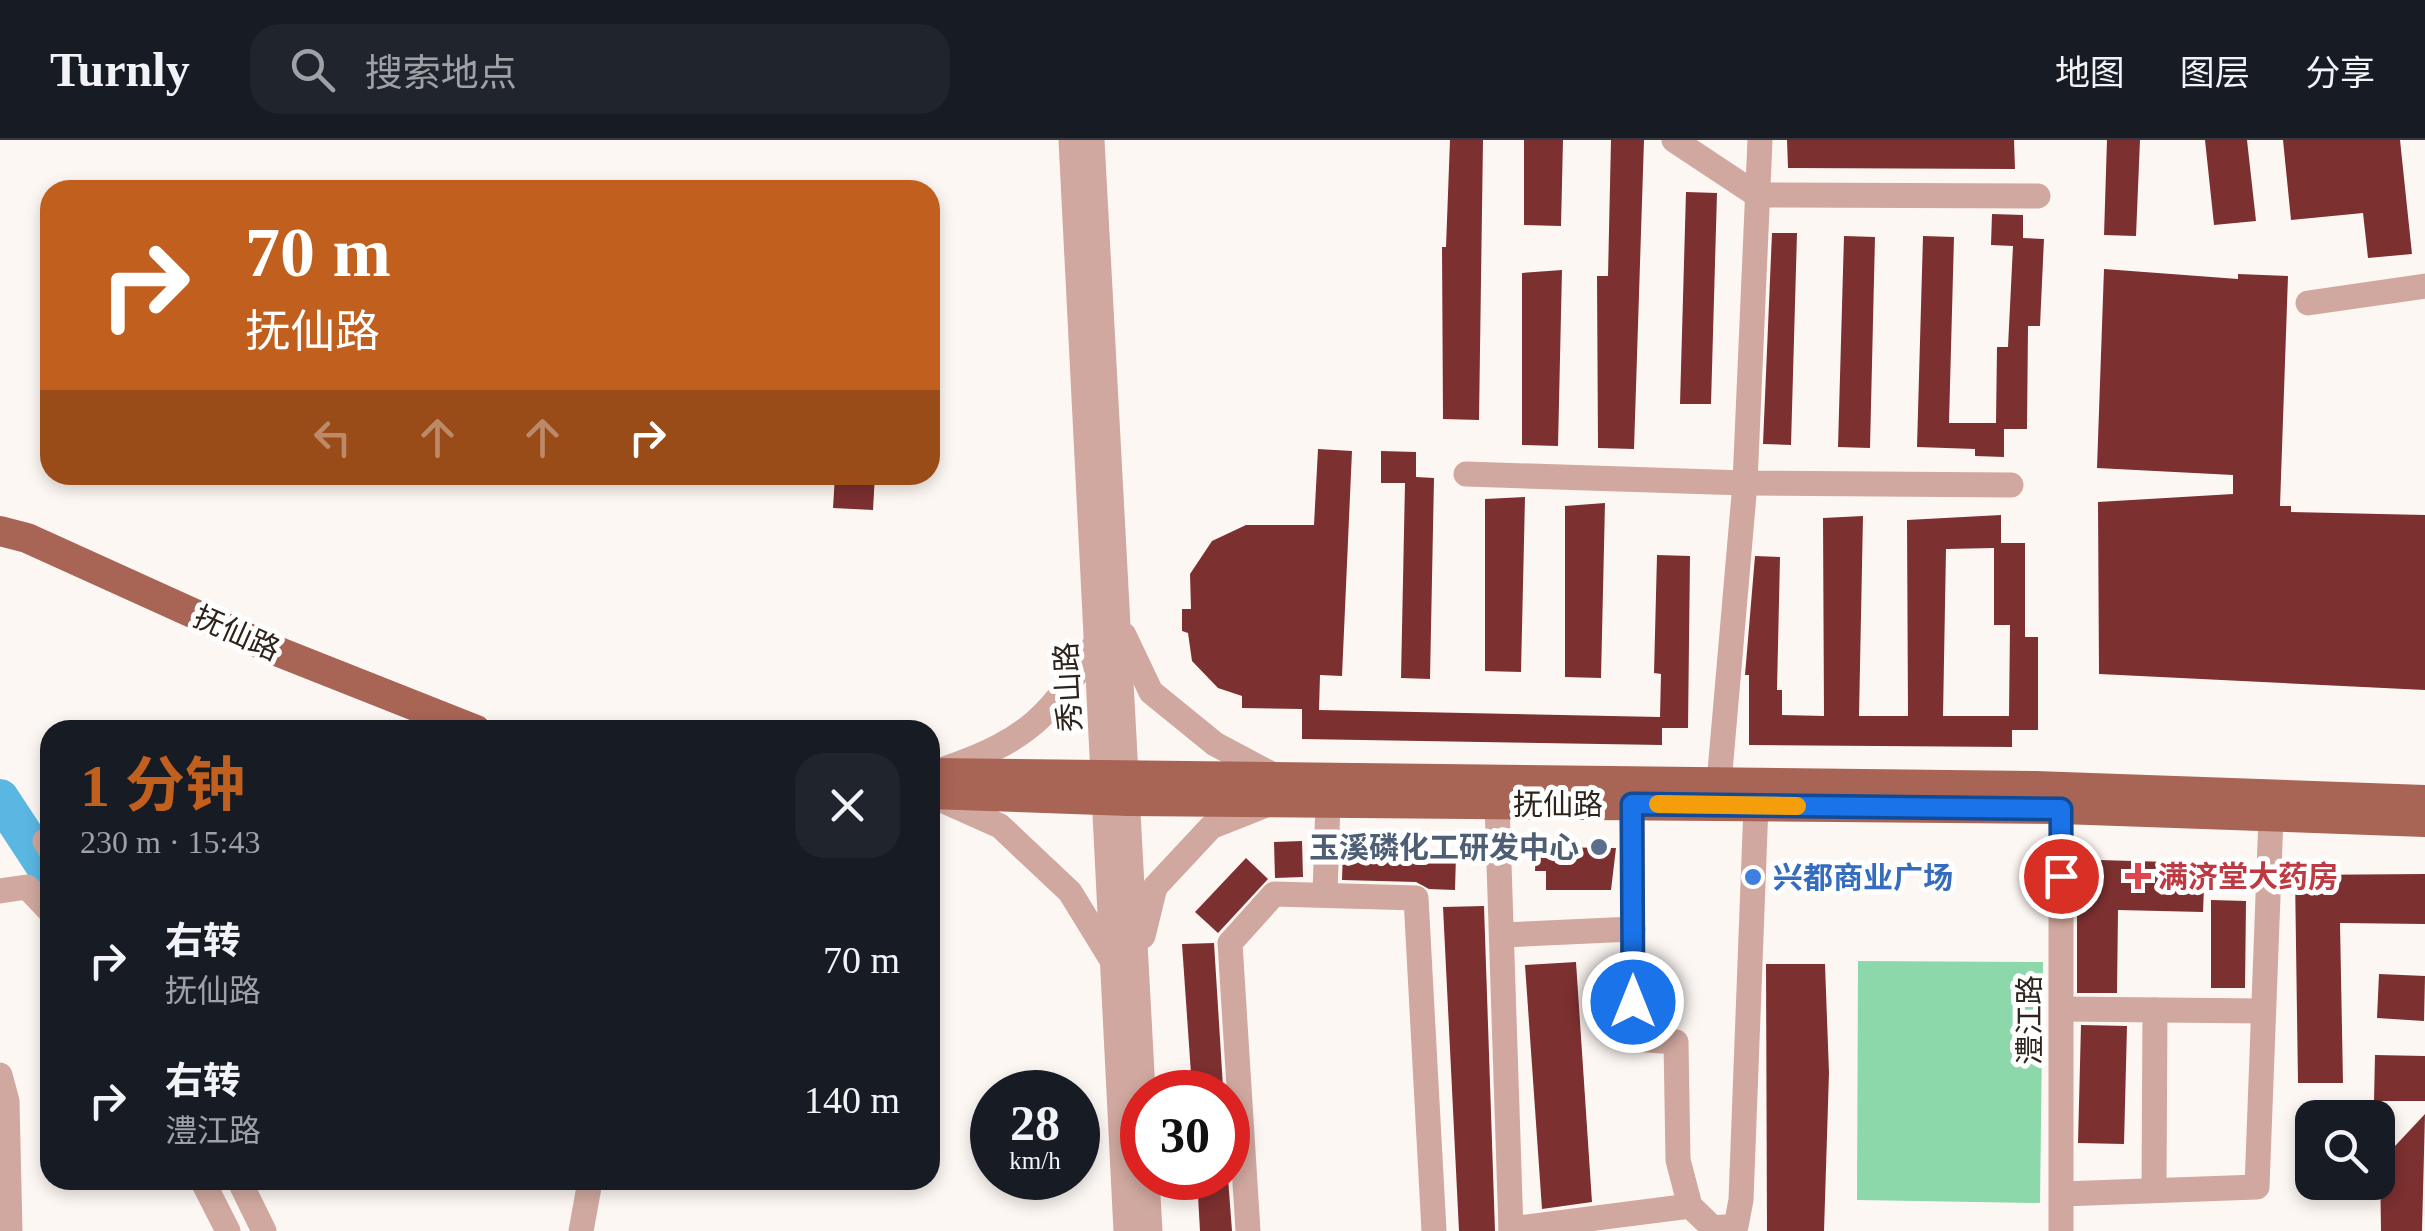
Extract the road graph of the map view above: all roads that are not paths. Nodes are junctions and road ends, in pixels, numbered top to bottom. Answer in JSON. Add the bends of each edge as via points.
{"nodes":[{"id":1,"x":1072,"y":140,"type":"edge"},
{"id":2,"x":1092,"y":140,"type":"edge"},
{"id":3,"x":1674,"y":140,"type":"edge"},
{"id":4,"x":1760,"y":140,"type":"edge"},
{"id":5,"x":1757,"y":195,"type":"junction"},
{"id":6,"x":2038,"y":196,"type":"dead end"},
{"id":7,"x":2425,"y":286,"type":"edge"},
{"id":8,"x":2308,"y":304,"type":"dead end"},
{"id":9,"x":1466,"y":474,"type":"dead end"},
{"id":10,"x":1745,"y":484,"type":"junction"},
{"id":11,"x":2011,"y":485,"type":"dead end"},
{"id":12,"x":0,"y":531,"type":"edge"},
{"id":13,"x":0,"y":550,"type":"edge"},
{"id":14,"x":1108,"y":630,"type":"junction"},
{"id":15,"x":400,"y":720,"type":"edge"},
{"id":16,"x":451,"y":720,"type":"edge"},
{"id":17,"x":940,"y":779,"type":"edge"},
{"id":18,"x":940,"y":783,"type":"edge"},
{"id":19,"x":1719,"y":783,"type":"junction"},
{"id":20,"x":940,"y":789,"type":"edge"},
{"id":21,"x":1117,"y":789,"type":"junction"},
{"id":22,"x":1278,"y":790,"type":"junction"},
{"id":23,"x":2425,"y":800,"type":"edge"},
{"id":24,"x":1328,"y":802,"type":"junction"},
{"id":25,"x":1497,"y":804,"type":"junction"},
{"id":26,"x":1632,"y":804,"type":"junction"},
{"id":27,"x":1756,"y":805,"type":"junction"},
{"id":28,"x":2061,"y":809,"type":"junction"},
{"id":29,"x":2271,"y":817,"type":"junction"},
{"id":30,"x":2425,"y":822,"type":"edge"},
{"id":31,"x":0,"y":892,"type":"edge"},
{"id":32,"x":1325,"y":894,"type":"junction"},
{"id":33,"x":40,"y":900,"type":"edge"},
{"id":34,"x":1632,"y":929,"type":"junction"},
{"id":35,"x":1502,"y":934,"type":"junction"},
{"id":36,"x":1126,"y":963,"type":"junction"},
{"id":37,"x":2062,"y":1009,"type":"junction"},
{"id":38,"x":2155,"y":1010,"type":"junction"},
{"id":39,"x":2263,"y":1011,"type":"junction"},
{"id":40,"x":1140,"y":1070,"type":"edge"},
{"id":41,"x":0,"y":1075,"type":"edge"},
{"id":42,"x":2154,"y":1188,"type":"junction"},
{"id":43,"x":207,"y":1190,"type":"edge"},
{"id":44,"x":244,"y":1190,"type":"edge"},
{"id":45,"x":588,"y":1190,"type":"edge"},
{"id":46,"x":2062,"y":1194,"type":"junction"},
{"id":47,"x":1148,"y":1200,"type":"edge"},
{"id":48,"x":1690,"y":1206,"type":"junction"},
{"id":49,"x":1511,"y":1230,"type":"edge"},
{"id":50,"x":10,"y":1231,"type":"edge"},
{"id":51,"x":228,"y":1231,"type":"edge"},
{"id":52,"x":264,"y":1231,"type":"edge"},
{"id":53,"x":581,"y":1231,"type":"edge"},
{"id":54,"x":1126,"y":1231,"type":"edge"},
{"id":55,"x":1150,"y":1231,"type":"edge"},
{"id":56,"x":1248,"y":1231,"type":"edge"},
{"id":57,"x":1434,"y":1231,"type":"edge"},
{"id":58,"x":2061,"y":1231,"type":"edge"}],
"edges":[{"from":1,"to":14,"type":"street","name":"秀山路"},
{"from":2,"to":14,"type":"street","name":"秀山路"},
{"from":3,"to":5,"type":"street"},
{"from":4,"to":5,"type":"street"},
{"from":5,"to":6,"type":"street"},
{"from":5,"to":10,"type":"street"},
{"from":7,"to":8,"type":"street"},
{"from":9,"to":10,"type":"street"},
{"from":10,"to":11,"type":"street"},
{"from":10,"to":19,"type":"street"},
{"from":12,"to":16,"type":"main road","name":"抚仙路"},
{"from":13,"to":15,"type":"main road","name":"抚仙路"},
{"from":14,"to":17,"type":"street","via":[[1062,698],[1000,750]]},
{"from":14,"to":21,"type":"street","name":"秀山路"},
{"from":14,"to":22,"type":"street","via":[[1151,692]]},
{"from":18,"to":21,"type":"main road","name":"抚仙路"},
{"from":19,"to":22,"type":"main road","name":"抚仙路"},
{"from":19,"to":23,"type":"main road","name":"抚仙路"},
{"from":20,"to":36,"type":"street","via":[[1000,826],[1070,892]]},
{"from":21,"to":22,"type":"main road","name":"抚仙路"},
{"from":21,"to":36,"type":"street","name":"秀山路"},
{"from":22,"to":24,"type":"main road","name":"抚仙路"},
{"from":22,"to":36,"type":"street","via":[[1211,826],[1155,886]]},
{"from":24,"to":25,"type":"main road","name":"抚仙路"},
{"from":24,"to":32,"type":"street"},
{"from":25,"to":26,"type":"main road","name":"抚仙路"},
{"from":25,"to":35,"type":"street"},
{"from":26,"to":27,"type":"main road","name":"抚仙路"},
{"from":26,"to":34,"type":"street"},
{"from":27,"to":28,"type":"main road","name":"抚仙路"},
{"from":27,"to":48,"type":"street","via":[[1742,1200],[1736,1226],[1713,1228]]},
{"from":28,"to":29,"type":"main road","name":"抚仙路"},
{"from":28,"to":37,"type":"street","name":"澧江路"},
{"from":29,"to":30,"type":"main road","name":"抚仙路"},
{"from":29,"to":39,"type":"street"},
{"from":31,"to":33,"type":"street","via":[[27,887]]},
{"from":32,"to":56,"type":"street","via":[[1274,894],[1230,944]]},
{"from":32,"to":57,"type":"street","via":[[1416,898]]},
{"from":34,"to":35,"type":"street"},
{"from":34,"to":48,"type":"street","via":[[1633,1039],[1676,1042],[1678,1160]]},
{"from":35,"to":49,"type":"street"},
{"from":36,"to":40,"type":"street","name":"秀山路"},
{"from":36,"to":54,"type":"street","name":"秀山路"},
{"from":37,"to":38,"type":"street"},
{"from":37,"to":46,"type":"street","name":"澧江路"},
{"from":38,"to":39,"type":"street"},
{"from":38,"to":42,"type":"street"},
{"from":39,"to":42,"type":"street","via":[[2257,1187]]},
{"from":41,"to":50,"type":"street","via":[[7,1101]]},
{"from":42,"to":46,"type":"street"},
{"from":43,"to":51,"type":"street"},
{"from":44,"to":52,"type":"street"},
{"from":45,"to":53,"type":"street"},
{"from":46,"to":58,"type":"street","name":"澧江路"},
{"from":47,"to":55,"type":"street"},
{"from":48,"to":49,"type":"street"}]}
